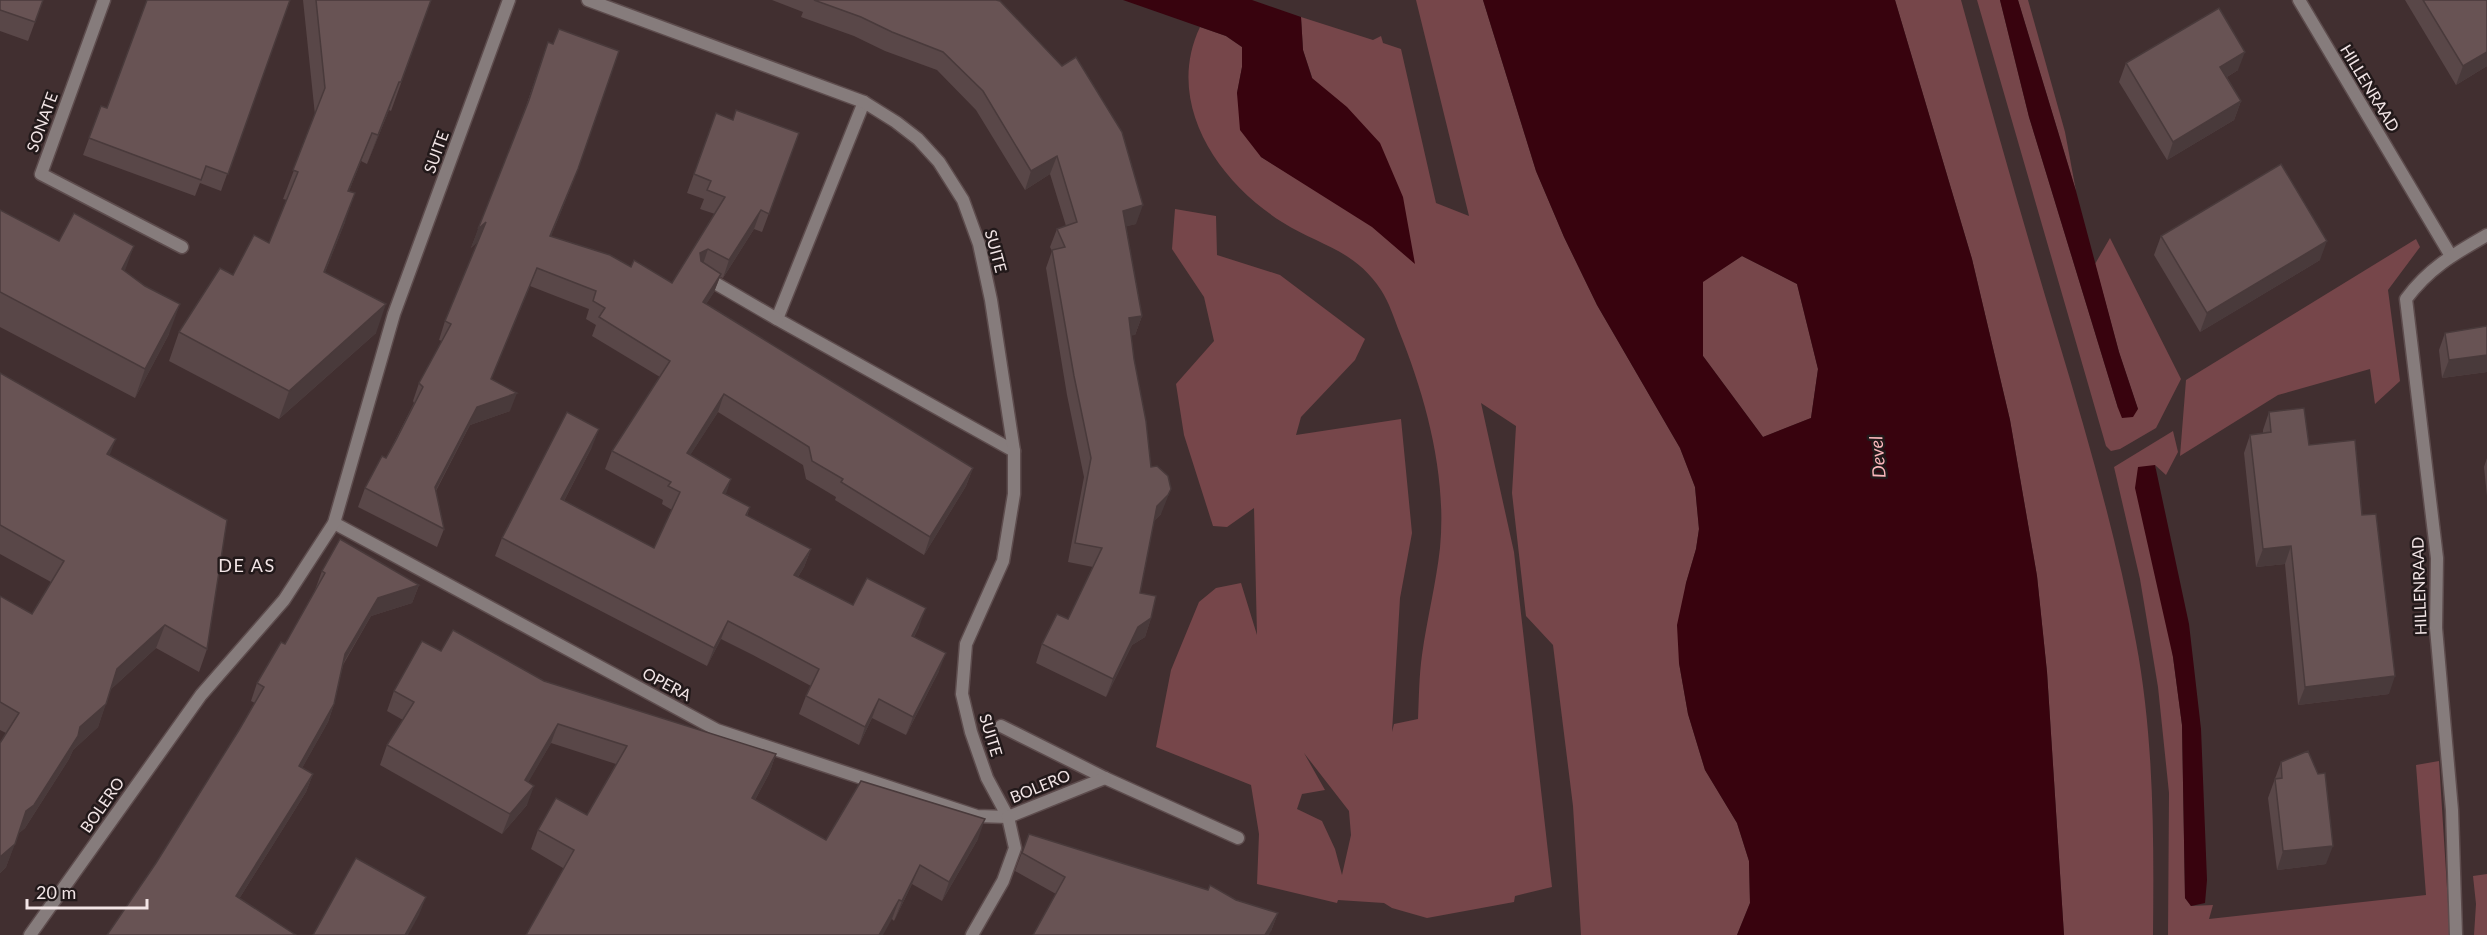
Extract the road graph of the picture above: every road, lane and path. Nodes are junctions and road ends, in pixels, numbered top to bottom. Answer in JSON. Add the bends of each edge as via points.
{"nodes":[{"id":1,"x":104,"y":0,"type":"edge"},
{"id":2,"x":509,"y":0,"type":"edge"},
{"id":3,"x":588,"y":0,"type":"edge"},
{"id":4,"x":2299,"y":0,"type":"edge"},
{"id":5,"x":864,"y":102,"type":"junction"},
{"id":6,"x":2487,"y":235,"type":"edge"},
{"id":7,"x":182,"y":247,"type":"dead end"},
{"id":8,"x":2451,"y":256,"type":"junction"},
{"id":9,"x":701,"y":275,"type":"edge"},
{"id":10,"x":777,"y":319,"type":"junction"},
{"id":11,"x":1014,"y":452,"type":"junction"},
{"id":12,"x":334,"y":523,"type":"junction"},
{"id":13,"x":1001,"y":726,"type":"dead end"},
{"id":14,"x":1105,"y":778,"type":"junction"},
{"id":15,"x":1008,"y":817,"type":"junction"},
{"id":16,"x":1238,"y":838,"type":"dead end"},
{"id":17,"x":30,"y":935,"type":"edge"},
{"id":18,"x":972,"y":935,"type":"edge"},
{"id":19,"x":2456,"y":935,"type":"edge"}],
"edges":[{"from":1,"to":7,"type":"street","name":"SONATE","via":[[41,174]]},
{"from":2,"to":12,"type":"street","name":"SUITE","via":[[394,314]]},
{"from":3,"to":5,"type":"street","name":"SUITE"},
{"from":4,"to":8,"type":"street","name":"HILLENRAAD"},
{"from":5,"to":10,"type":"street"},
{"from":5,"to":11,"type":"street","name":"SUITE","via":[[918,139],[939,162],[963,200],[979,244],[991,300]]},
{"from":6,"to":8,"type":"street","name":"HILLENRAAD"},
{"from":8,"to":19,"type":"street","name":"HILLENRAAD","via":[[2422,278],[2406,299],[2437,558],[2436,627],[2452,810]]},
{"from":9,"to":10,"type":"street"},
{"from":10,"to":11,"type":"street"},
{"from":11,"to":15,"type":"street","name":"SUITE","via":[[1014,494],[1003,561],[966,644],[962,694],[987,778]]},
{"from":12,"to":15,"type":"street","name":"OPERA","via":[[717,730],[977,816]]},
{"from":12,"to":17,"type":"street","name":"BOLERO","via":[[284,600],[201,695]]},
{"from":13,"to":14,"type":"street","name":"BOLERO"},
{"from":14,"to":15,"type":"street","name":"BOLERO"},
{"from":14,"to":16,"type":"street","name":"BOLERO"},
{"from":15,"to":18,"type":"street","name":"BOLERO","via":[[1015,848],[1003,881]]}]}
